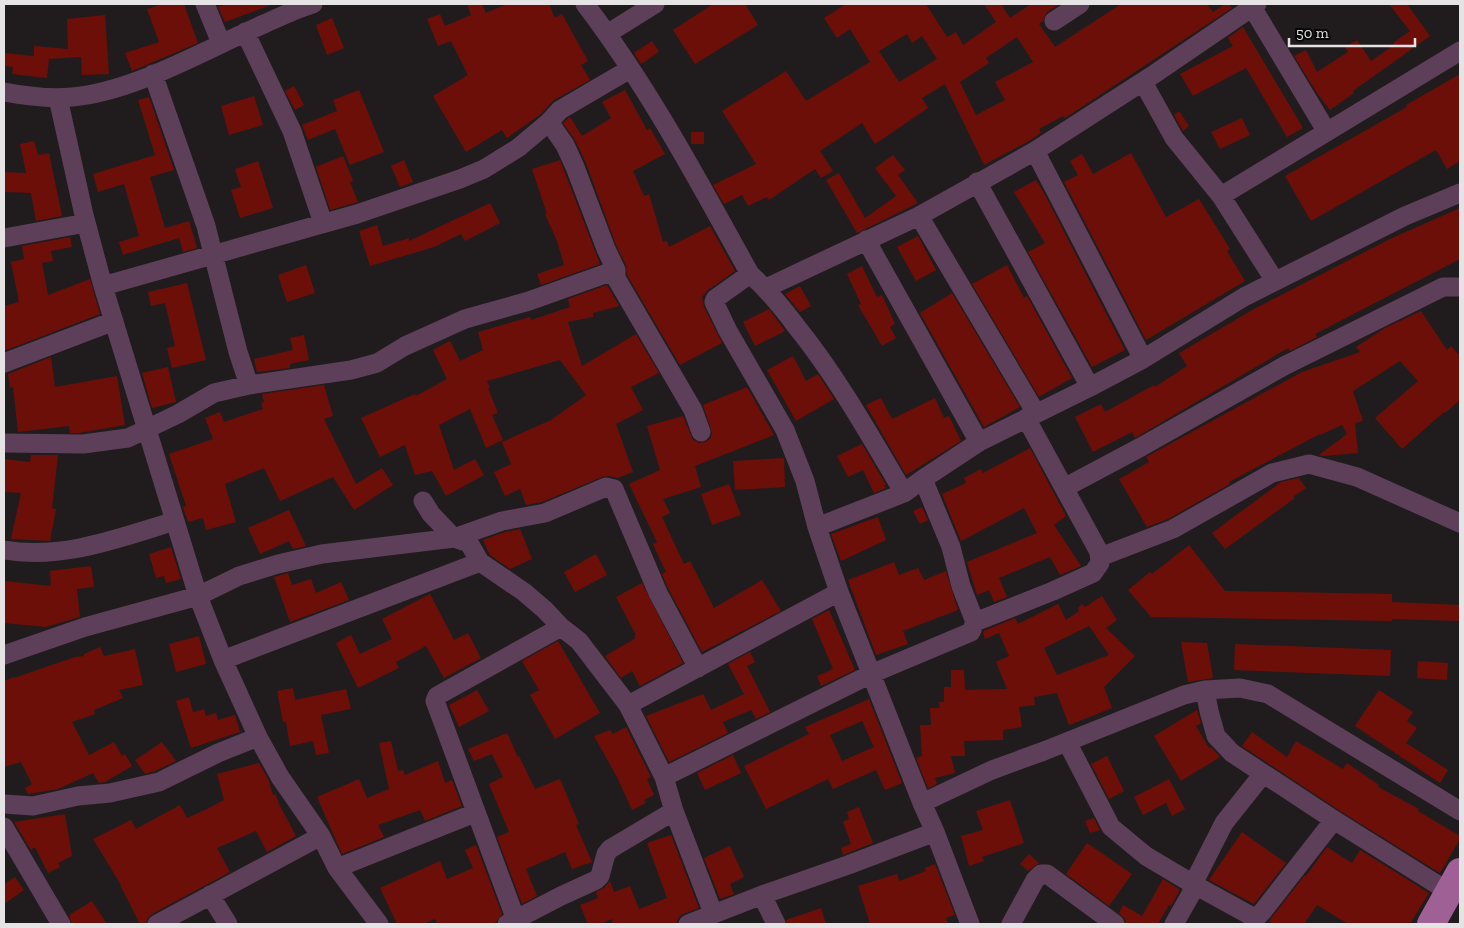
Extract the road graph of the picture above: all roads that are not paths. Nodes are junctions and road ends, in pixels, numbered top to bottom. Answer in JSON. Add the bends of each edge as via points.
{"nodes":[{"id":1,"x":205,"y":4,"type":"edge"},
{"id":2,"x":313,"y":4,"type":"edge"},
{"id":3,"x":585,"y":4,"type":"edge"},
{"id":4,"x":655,"y":4,"type":"edge"},
{"id":5,"x":1080,"y":4,"type":"edge"},
{"id":6,"x":1254,"y":6,"type":"edge"},
{"id":7,"x":1054,"y":21,"type":"dead end"},
{"id":8,"x":245,"y":32,"type":"junction"},
{"id":9,"x":607,"y":34,"type":"junction"},
{"id":10,"x":222,"y":43,"type":"junction"},
{"id":11,"x":1460,"y":51,"type":"edge"},
{"id":12,"x":630,"y":69,"type":"junction"},
{"id":13,"x":153,"y":74,"type":"junction"},
{"id":14,"x":1143,"y":82,"type":"junction"},
{"id":15,"x":4,"y":92,"type":"edge"},
{"id":16,"x":58,"y":98,"type":"junction"},
{"id":17,"x":549,"y":122,"type":"junction"},
{"id":18,"x":1327,"y":132,"type":"junction"},
{"id":19,"x":1035,"y":151,"type":"junction"},
{"id":20,"x":978,"y":182,"type":"junction"},
{"id":21,"x":1460,"y":193,"type":"edge"},
{"id":22,"x":1221,"y":196,"type":"junction"},
{"id":23,"x":919,"y":216,"type":"junction"},
{"id":24,"x":323,"y":222,"type":"junction"},
{"id":25,"x":86,"y":223,"type":"junction"},
{"id":26,"x":4,"y":238,"type":"edge"},
{"id":27,"x":866,"y":240,"type":"junction"},
{"id":28,"x":214,"y":254,"type":"junction"},
{"id":29,"x":616,"y":270,"type":"junction"},
{"id":30,"x":750,"y":274,"type":"junction"},
{"id":31,"x":1275,"y":281,"type":"junction"},
{"id":32,"x":103,"y":286,"type":"junction"},
{"id":33,"x":1460,"y":287,"type":"edge"},
{"id":34,"x":766,"y":288,"type":"junction"},
{"id":35,"x":114,"y":321,"type":"junction"},
{"id":36,"x":1143,"y":359,"type":"junction"},
{"id":37,"x":4,"y":364,"type":"edge"},
{"id":38,"x":249,"y":385,"type":"junction"},
{"id":39,"x":1090,"y":387,"type":"junction"},
{"id":40,"x":1031,"y":416,"type":"junction"},
{"id":41,"x":147,"y":429,"type":"junction"},
{"id":42,"x":701,"y":432,"type":"dead end"},
{"id":43,"x":979,"y":442,"type":"junction"},
{"id":44,"x":4,"y":443,"type":"edge"},
{"id":45,"x":923,"y":479,"type":"junction"},
{"id":46,"x":1064,"y":488,"type":"junction"},
{"id":47,"x":904,"y":493,"type":"junction"},
{"id":48,"x":424,"y":501,"type":"dead end"},
{"id":49,"x":175,"y":521,"type":"junction"},
{"id":50,"x":1460,"y":523,"type":"edge"},
{"id":51,"x":818,"y":527,"type":"junction"},
{"id":52,"x":454,"y":538,"type":"junction"},
{"id":53,"x":4,"y":550,"type":"edge"},
{"id":54,"x":1100,"y":557,"type":"junction"},
{"id":55,"x":480,"y":562,"type":"junction"},
{"id":56,"x":839,"y":592,"type":"junction"},
{"id":57,"x":198,"y":596,"type":"junction"},
{"id":58,"x":975,"y":622,"type":"junction"},
{"id":59,"x":561,"y":627,"type":"junction"},
{"id":60,"x":4,"y":655,"type":"edge"},
{"id":61,"x":223,"y":660,"type":"junction"},
{"id":62,"x":698,"y":668,"type":"junction"},
{"id":63,"x":872,"y":674,"type":"junction"},
{"id":64,"x":1205,"y":690,"type":"junction"},
{"id":65,"x":628,"y":705,"type":"junction"},
{"id":66,"x":258,"y":738,"type":"junction"},
{"id":67,"x":1067,"y":742,"type":"junction"},
{"id":68,"x":1264,"y":774,"type":"junction"},
{"id":69,"x":664,"y":777,"type":"junction"},
{"id":70,"x":922,"y":803,"type":"junction"},
{"id":71,"x":4,"y":804,"type":"edge"},
{"id":72,"x":674,"y":811,"type":"junction"},
{"id":73,"x":1460,"y":811,"type":"edge"},
{"id":74,"x":475,"y":813,"type":"junction"},
{"id":75,"x":1334,"y":820,"type":"junction"},
{"id":76,"x":4,"y":827,"type":"edge"},
{"id":77,"x":935,"y":832,"type":"junction"},
{"id":78,"x":321,"y":836,"type":"junction"},
{"id":79,"x":337,"y":868,"type":"junction"},
{"id":80,"x":1456,"y":882,"type":"edge"},
{"id":81,"x":1193,"y":884,"type":"junction"},
{"id":82,"x":210,"y":895,"type":"junction"},
{"id":83,"x":762,"y":895,"type":"junction"},
{"id":84,"x":713,"y":913,"type":"junction"},
{"id":85,"x":511,"y":922,"type":"edge"},
{"id":86,"x":61,"y":924,"type":"edge"},
{"id":87,"x":156,"y":924,"type":"edge"},
{"id":88,"x":228,"y":924,"type":"edge"},
{"id":89,"x":379,"y":924,"type":"edge"},
{"id":90,"x":688,"y":924,"type":"edge"},
{"id":91,"x":776,"y":924,"type":"edge"},
{"id":92,"x":970,"y":924,"type":"edge"},
{"id":93,"x":1011,"y":924,"type":"edge"},
{"id":94,"x":1115,"y":924,"type":"edge"},
{"id":95,"x":1174,"y":924,"type":"edge"},
{"id":96,"x":1431,"y":924,"type":"edge"}],
"edges":[{"from":1,"to":10,"type":"street"},
{"from":2,"to":8,"type":"street"},
{"from":3,"to":9,"type":"street"},
{"from":4,"to":9,"type":"street"},
{"from":5,"to":7,"type":"street"},
{"from":6,"to":14,"type":"street"},
{"from":6,"to":18,"type":"street"},
{"from":8,"to":10,"type":"street"},
{"from":8,"to":24,"type":"street","via":[[292,131]]},
{"from":9,"to":12,"type":"street"},
{"from":10,"to":13,"type":"street"},
{"from":11,"to":18,"type":"street"},
{"from":12,"to":17,"type":"street","via":[[560,110]]},
{"from":12,"to":30,"type":"street"},
{"from":13,"to":16,"type":"street","via":[[97,94]]},
{"from":13,"to":28,"type":"street"},
{"from":14,"to":19,"type":"street"},
{"from":14,"to":22,"type":"street","via":[[1174,138]]},
{"from":15,"to":16,"type":"street"},
{"from":16,"to":25,"type":"street"},
{"from":17,"to":24,"type":"street","via":[[518,148],[484,169],[409,197]]},
{"from":17,"to":29,"type":"street","via":[[574,167]]},
{"from":18,"to":22,"type":"street"},
{"from":19,"to":20,"type":"street"},
{"from":19,"to":36,"type":"street"},
{"from":20,"to":23,"type":"street"},
{"from":20,"to":39,"type":"street"},
{"from":21,"to":31,"type":"street","via":[[1405,216]]},
{"from":22,"to":31,"type":"street"},
{"from":23,"to":27,"type":"street"},
{"from":23,"to":40,"type":"street"},
{"from":24,"to":28,"type":"street"},
{"from":25,"to":26,"type":"street"},
{"from":25,"to":32,"type":"street"},
{"from":27,"to":34,"type":"street"},
{"from":27,"to":43,"type":"street"},
{"from":28,"to":32,"type":"street"},
{"from":28,"to":38,"type":"street"},
{"from":29,"to":38,"type":"street","via":[[529,301],[465,318],[404,346],[377,363]]},
{"from":29,"to":42,"type":"street","via":[[616,278],[692,410]]},
{"from":30,"to":34,"type":"street"},
{"from":30,"to":51,"type":"street","via":[[714,302],[785,430],[806,481]]},
{"from":31,"to":36,"type":"street"},
{"from":32,"to":35,"type":"street"},
{"from":33,"to":46,"type":"street","via":[[1443,287],[1284,366]]},
{"from":34,"to":47,"type":"street","via":[[808,340],[849,400]]},
{"from":35,"to":37,"type":"street"},
{"from":35,"to":41,"type":"street"},
{"from":36,"to":39,"type":"street"},
{"from":38,"to":41,"type":"street","via":[[214,393]]},
{"from":39,"to":40,"type":"street"},
{"from":40,"to":43,"type":"street"},
{"from":40,"to":46,"type":"street"},
{"from":41,"to":44,"type":"street","via":[[128,438],[83,444]]},
{"from":41,"to":49,"type":"street"},
{"from":43,"to":45,"type":"street"},
{"from":45,"to":47,"type":"street"},
{"from":45,"to":58,"type":"street","via":[[951,547]]},
{"from":46,"to":54,"type":"street"},
{"from":47,"to":51,"type":"street"},
{"from":48,"to":52,"type":"street","via":[[431,514]]},
{"from":49,"to":53,"type":"street","via":[[75,550]]},
{"from":49,"to":57,"type":"street"},
{"from":50,"to":54,"type":"street","via":[[1357,477],[1308,464],[1272,473],[1173,529]]},
{"from":51,"to":56,"type":"street"},
{"from":52,"to":55,"type":"street","via":[[469,543]]},
{"from":52,"to":57,"type":"street","via":[[322,554],[239,576]]},
{"from":52,"to":62,"type":"street","via":[[502,522],[545,513],[606,487],[611,488],[658,593]]},
{"from":54,"to":58,"type":"street","via":[[1093,573]]},
{"from":55,"to":59,"type":"street","via":[[524,592]]},
{"from":55,"to":61,"type":"street"},
{"from":56,"to":62,"type":"street"},
{"from":56,"to":63,"type":"street"},
{"from":57,"to":60,"type":"street","via":[[85,627]]},
{"from":57,"to":61,"type":"street"},
{"from":58,"to":63,"type":"street","via":[[971,632]]},
{"from":59,"to":65,"type":"street","via":[[579,641]]},
{"from":59,"to":74,"type":"street","via":[[437,696],[436,706]]},
{"from":61,"to":66,"type":"street"},
{"from":62,"to":65,"type":"street"},
{"from":63,"to":69,"type":"street"},
{"from":63,"to":70,"type":"street"},
{"from":64,"to":67,"type":"street","via":[[1184,695]]},
{"from":64,"to":68,"type":"street","via":[[1216,736],[1232,753]]},
{"from":64,"to":73,"type":"street","via":[[1240,688],[1268,694]]},
{"from":65,"to":69,"type":"street"},
{"from":66,"to":71,"type":"street","via":[[218,753],[159,782],[32,806]]},
{"from":66,"to":78,"type":"street","via":[[280,777]]},
{"from":67,"to":70,"type":"street","via":[[992,770]]},
{"from":67,"to":81,"type":"street","via":[[1111,826],[1146,856]]},
{"from":68,"to":75,"type":"street"},
{"from":68,"to":81,"type":"street","via":[[1224,823]]},
{"from":69,"to":72,"type":"street"},
{"from":70,"to":77,"type":"street"},
{"from":72,"to":84,"type":"street"},
{"from":72,"to":85,"type":"street","via":[[610,849],[596,880]]},
{"from":74,"to":79,"type":"street"},
{"from":74,"to":85,"type":"street"},
{"from":75,"to":80,"type":"street"},
{"from":75,"to":81,"type":"street","via":[[1258,916],[1253,917]]},
{"from":76,"to":86,"type":"street"},
{"from":77,"to":83,"type":"street"},
{"from":77,"to":92,"type":"street"},
{"from":78,"to":79,"type":"street"},
{"from":78,"to":82,"type":"street"},
{"from":79,"to":89,"type":"street"},
{"from":80,"to":96,"type":"main road"},
{"from":81,"to":95,"type":"street"},
{"from":82,"to":87,"type":"street"},
{"from":82,"to":88,"type":"street"},
{"from":83,"to":84,"type":"street"},
{"from":83,"to":91,"type":"street"},
{"from":84,"to":90,"type":"street"},
{"from":93,"to":94,"type":"street","via":[[1035,880],[1041,874],[1047,874]]}]}
